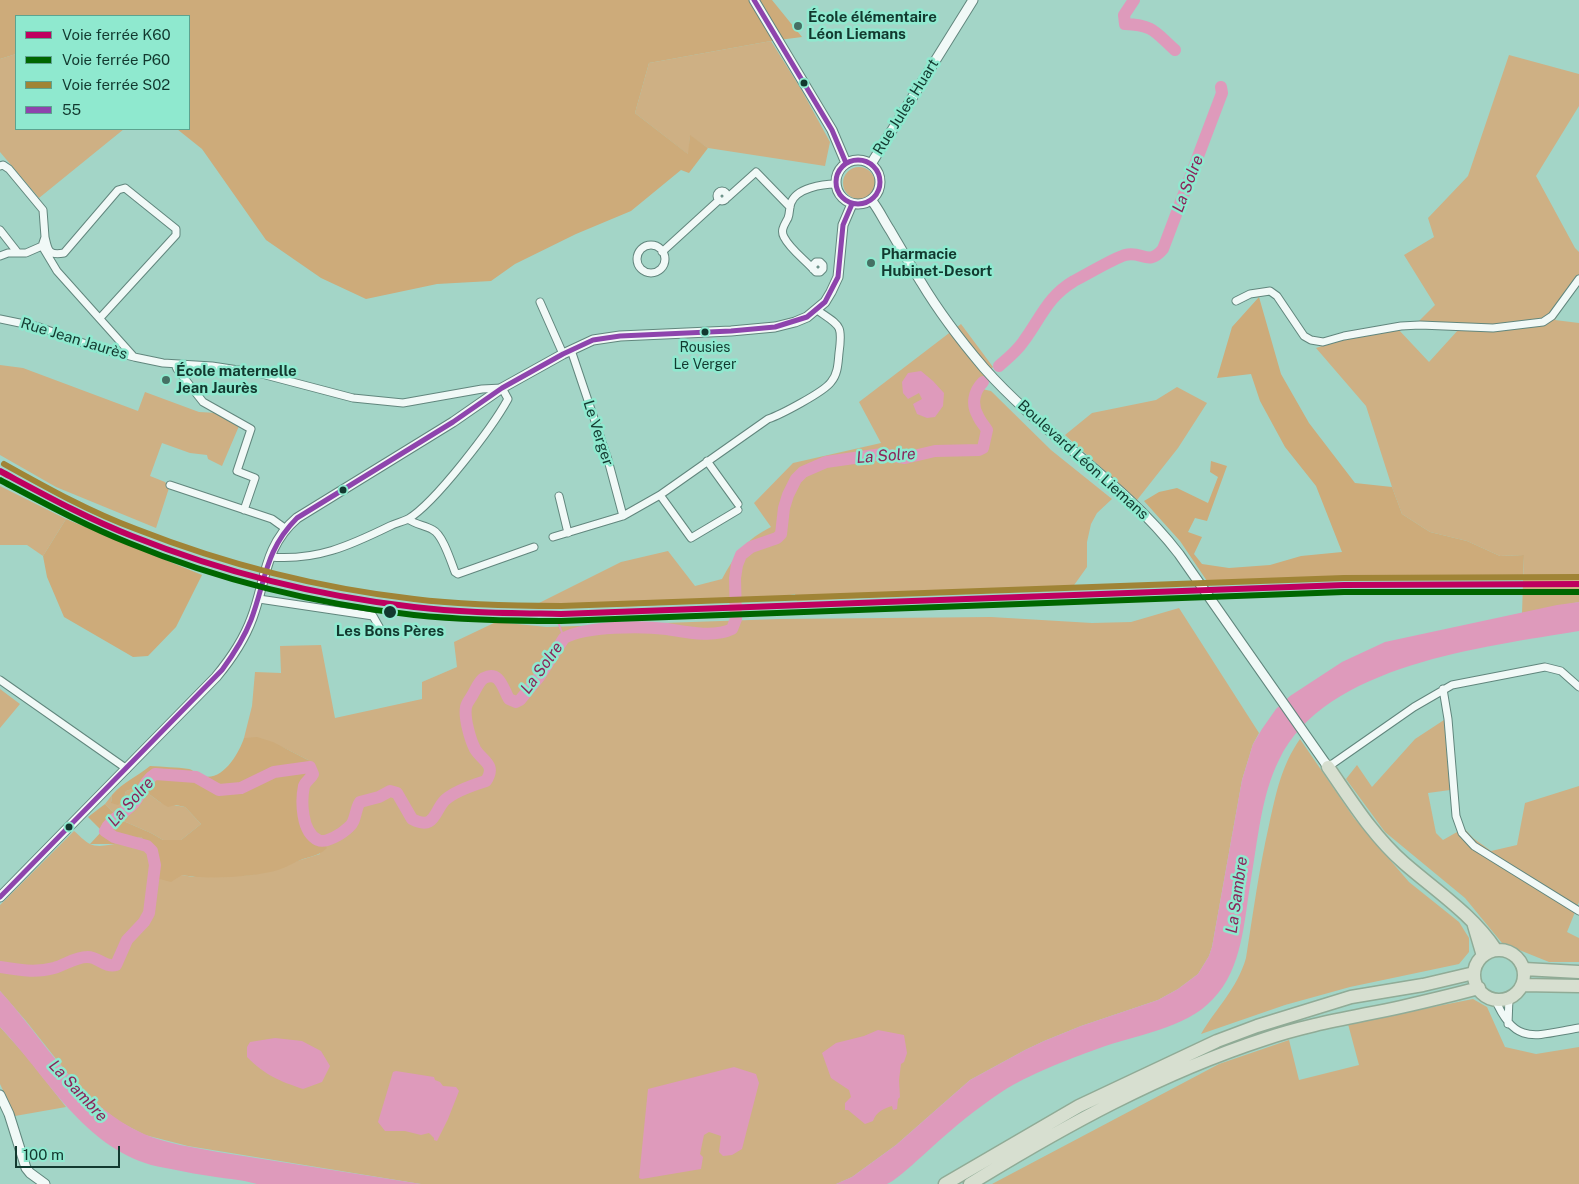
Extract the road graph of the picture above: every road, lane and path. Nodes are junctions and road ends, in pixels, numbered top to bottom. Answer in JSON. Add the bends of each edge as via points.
{"nodes":[{"id":1,"x":754,"y":0,"type":"edge"},
{"id":2,"x":973,"y":0,"type":"edge"},
{"id":3,"x":846,"y":163,"type":"junction"},
{"id":4,"x":871,"y":164,"type":"junction"},
{"id":5,"x":0,"y":166,"type":"edge"},
{"id":6,"x":836,"y":184,"type":"junction"},
{"id":7,"x":872,"y":201,"type":"junction"},
{"id":8,"x":852,"y":204,"type":"junction"},
{"id":9,"x":790,"y":207,"type":"junction"},
{"id":10,"x":0,"y":230,"type":"edge"},
{"id":11,"x":45,"y":237,"type":"junction"},
{"id":12,"x":42,"y":246,"type":"junction"},
{"id":13,"x":662,"y":252,"type":"dead end"},
{"id":14,"x":18,"y":253,"type":"junction"},
{"id":15,"x":64,"y":253,"type":"junction"},
{"id":16,"x":0,"y":256,"type":"edge"},
{"id":17,"x":53,"y":265,"type":"junction"},
{"id":18,"x":813,"y":269,"type":"dead end"},
{"id":19,"x":1579,"y":279,"type":"edge"},
{"id":20,"x":1236,"y":301,"type":"dead end"},
{"id":21,"x":540,"y":302,"type":"dead end"},
{"id":22,"x":817,"y":310,"type":"junction"},
{"id":23,"x":100,"y":318,"type":"junction"},
{"id":24,"x":0,"y":319,"type":"edge"},
{"id":25,"x":572,"y":350,"type":"junction"},
{"id":26,"x":563,"y":354,"type":"junction"},
{"id":27,"x":134,"y":357,"type":"junction"},
{"id":28,"x":175,"y":364,"type":"junction"},
{"id":29,"x":502,"y":388,"type":"junction"},
{"id":30,"x":707,"y":461,"type":"junction"},
{"id":31,"x":170,"y":485,"type":"dead end"},
{"id":32,"x":660,"y":495,"type":"junction"},
{"id":33,"x":559,"y":496,"type":"dead end"},
{"id":34,"x":244,"y":510,"type":"junction"},
{"id":35,"x":623,"y":516,"type":"junction"},
{"id":36,"x":408,"y":519,"type":"junction"},
{"id":37,"x":286,"y":529,"type":"junction"},
{"id":38,"x":568,"y":533,"type":"junction"},
{"id":39,"x":553,"y":537,"type":"dead end"},
{"id":40,"x":534,"y":548,"type":"dead end"},
{"id":41,"x":270,"y":557,"type":"junction"},
{"id":42,"x":259,"y":599,"type":"junction"},
{"id":43,"x":382,"y":632,"type":"dead end"},
{"id":44,"x":0,"y":680,"type":"edge"},
{"id":45,"x":1579,"y":687,"type":"edge"},
{"id":46,"x":1443,"y":689,"type":"junction"},
{"id":47,"x":1328,"y":767,"type":"junction"},
{"id":48,"x":127,"y":769,"type":"junction"},
{"id":49,"x":0,"y":897,"type":"edge"},
{"id":50,"x":1579,"y":911,"type":"edge"},
{"id":51,"x":1473,"y":922,"type":"junction"},
{"id":52,"x":1496,"y":950,"type":"junction"},
{"id":53,"x":1482,"y":956,"type":"junction"},
{"id":54,"x":1524,"y":969,"type":"junction"},
{"id":55,"x":1579,"y":972,"type":"edge"},
{"id":56,"x":1474,"y":973,"type":"junction"},
{"id":57,"x":1522,"y":985,"type":"junction"},
{"id":58,"x":1579,"y":986,"type":"edge"},
{"id":59,"x":1478,"y":988,"type":"junction"},
{"id":60,"x":1509,"y":998,"type":"junction"},
{"id":61,"x":1495,"y":999,"type":"junction"},
{"id":62,"x":1508,"y":1024,"type":"junction"},
{"id":63,"x":1579,"y":1028,"type":"edge"},
{"id":64,"x":0,"y":1095,"type":"edge"},
{"id":65,"x":40,"y":1183,"type":"edge"},
{"id":66,"x":945,"y":1184,"type":"edge"},
{"id":67,"x":970,"y":1184,"type":"edge"}],
"edges":[{"from":1,"to":3,"type":"street","via":[[832,130]]},
{"from":2,"to":4,"type":"street","name":"Rue Jules Huart"},
{"from":3,"to":4,"type":"street","via":[[858,160]]},
{"from":3,"to":6,"type":"street","via":[[838,172]]},
{"from":4,"to":7,"type":"street","via":[[881,183]]},
{"from":5,"to":11,"type":"street","via":[[8,169],[43,210]]},
{"from":6,"to":8,"type":"street","via":[[840,196]]},
{"from":6,"to":9,"type":"street","via":[[807,189],[793,199]]},
{"from":7,"to":8,"type":"street"},
{"from":7,"to":47,"type":"street","name":"Boulevard Léon Liemans","via":[[931,298],[984,368],[1034,417],[1146,514],[1175,549]]},
{"from":8,"to":22,"type":"street","via":[[843,225],[838,277],[832,292]]},
{"from":9,"to":13,"type":"street","via":[[756,172],[724,201],[719,200]]},
{"from":9,"to":18,"type":"street","via":[[783,236]]},
{"from":10,"to":14,"type":"street"},
{"from":11,"to":12,"type":"street"},
{"from":11,"to":15,"type":"street","via":[[51,253]]},
{"from":12,"to":14,"type":"street"},
{"from":12,"to":17,"type":"street"},
{"from":14,"to":16,"type":"street"},
{"from":15,"to":17,"type":"street"},
{"from":15,"to":23,"type":"street","via":[[118,190],[125,188],[176,229],[176,235]]},
{"from":17,"to":23,"type":"street"},
{"from":19,"to":20,"type":"street","via":[[1552,316],[1543,322],[1493,328],[1402,326],[1323,342],[1304,336],[1278,296],[1270,291],[1250,294]]},
{"from":21,"to":26,"type":"street"},
{"from":22,"to":25,"type":"street","via":[[795,322],[775,327],[600,338]]},
{"from":22,"to":30,"type":"street","via":[[840,327],[837,370],[830,384],[782,414],[768,419]]},
{"from":23,"to":27,"type":"street"},
{"from":24,"to":27,"type":"street","name":"Rue Jean Jaurès","via":[[40,326],[97,348]]},
{"from":25,"to":26,"type":"street"},
{"from":25,"to":35,"type":"street","name":"Le Verger"},
{"from":26,"to":29,"type":"street"},
{"from":27,"to":28,"type":"street","name":"Rue Jean Jaurès"},
{"from":28,"to":29,"type":"street","name":"Rue Jean Jaurès","via":[[258,373],[353,398],[390,402],[419,401]]},
{"from":28,"to":34,"type":"street","via":[[203,402],[251,429],[237,471],[254,478]]},
{"from":29,"to":36,"type":"street","via":[[508,399],[500,412],[448,479]]},
{"from":29,"to":37,"type":"street","via":[[297,518]]},
{"from":30,"to":32,"type":"street"},
{"from":30,"to":32,"type":"street","via":[[738,507],[691,538]]},
{"from":31,"to":34,"type":"street"},
{"from":32,"to":35,"type":"street"},
{"from":33,"to":38,"type":"street"},
{"from":34,"to":37,"type":"street","via":[[272,519]]},
{"from":35,"to":38,"type":"street"},
{"from":36,"to":40,"type":"street","via":[[434,530],[458,574]]},
{"from":36,"to":41,"type":"street","via":[[327,553],[295,558]]},
{"from":37,"to":41,"type":"street"},
{"from":38,"to":39,"type":"street"},
{"from":41,"to":42,"type":"street"},
{"from":42,"to":43,"type":"street","via":[[373,616]]},
{"from":42,"to":48,"type":"street","via":[[244,638],[227,664],[202,694]]},
{"from":44,"to":48,"type":"street"},
{"from":45,"to":46,"type":"street","via":[[1561,670],[1545,667],[1461,682]]},
{"from":46,"to":47,"type":"street"},
{"from":46,"to":50,"type":"street","via":[[1454,806],[1462,833],[1474,846]]},
{"from":47,"to":51,"type":"highway","name":"Boulevard Léon Liemans","via":[[1365,821],[1404,863]]},
{"from":48,"to":49,"type":"street"},
{"from":51,"to":52,"type":"highway","name":"Boulevard Léon Liemans"},
{"from":51,"to":53,"type":"highway"},
{"from":52,"to":53,"type":"highway"},
{"from":52,"to":54,"type":"highway","via":[[1516,956]]},
{"from":53,"to":56,"type":"highway"},
{"from":54,"to":55,"type":"highway"},
{"from":54,"to":57,"type":"highway"},
{"from":56,"to":59,"type":"highway"},
{"from":56,"to":66,"type":"highway","via":[[1350,997],[1217,1041],[1079,1106]]},
{"from":57,"to":58,"type":"highway"},
{"from":57,"to":60,"type":"highway"},
{"from":59,"to":61,"type":"highway"},
{"from":59,"to":67,"type":"highway","via":[[1304,1028],[1216,1056],[1086,1116]]},
{"from":60,"to":61,"type":"highway"},
{"from":60,"to":62,"type":"street"},
{"from":61,"to":62,"type":"street"},
{"from":62,"to":63,"type":"street","via":[[1515,1030],[1534,1036]]},
{"from":64,"to":65,"type":"street","via":[[26,1168]]}]}
